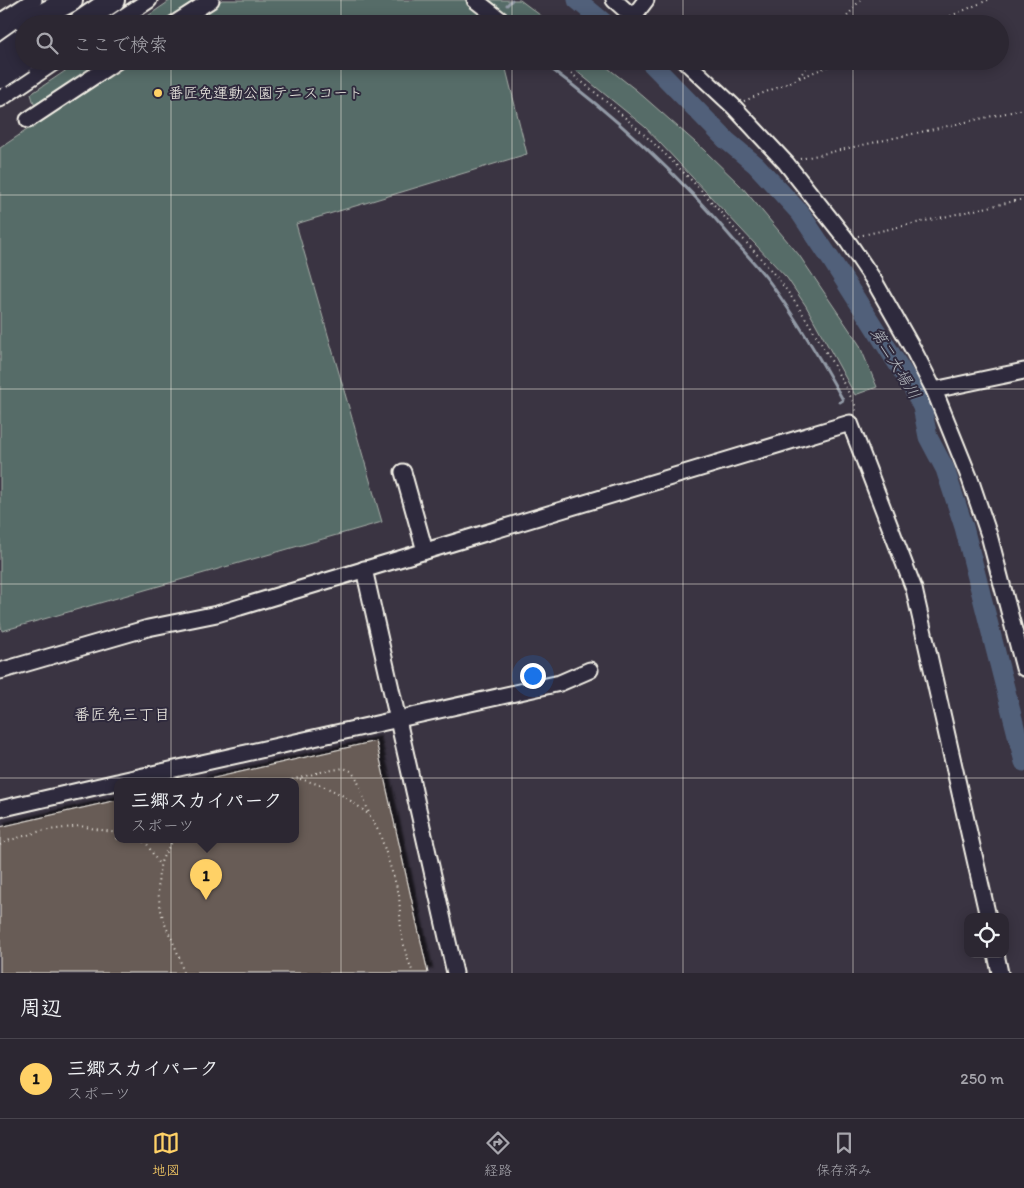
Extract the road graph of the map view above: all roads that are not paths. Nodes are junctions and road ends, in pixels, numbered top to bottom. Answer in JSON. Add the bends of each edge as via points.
{"nodes":[{"id":1,"x":34,"y":0,"type":"edge"},
{"id":2,"x":71,"y":0,"type":"edge"},
{"id":3,"x":77,"y":0,"type":"edge"},
{"id":4,"x":113,"y":0,"type":"edge"},
{"id":5,"x":149,"y":0,"type":"edge"},
{"id":6,"x":211,"y":0,"type":"edge"},
{"id":7,"x":475,"y":0,"type":"edge"},
{"id":8,"x":614,"y":0,"type":"edge"},
{"id":9,"x":646,"y":0,"type":"edge"},
{"id":10,"x":42,"y":15,"type":"edge"},
{"id":11,"x":56,"y":15,"type":"edge"},
{"id":12,"x":91,"y":15,"type":"edge"},
{"id":13,"x":126,"y":15,"type":"edge"},
{"id":14,"x":188,"y":15,"type":"edge"},
{"id":15,"x":494,"y":15,"type":"edge"},
{"id":16,"x":631,"y":15,"type":"edge"},
{"id":17,"x":639,"y":15,"type":"edge"},
{"id":18,"x":0,"y":22,"type":"edge"},
{"id":19,"x":15,"y":30,"type":"edge"},
{"id":20,"x":0,"y":39,"type":"edge"},
{"id":21,"x":15,"y":45,"type":"edge"},
{"id":22,"x":0,"y":49,"type":"edge"},
{"id":23,"x":0,"y":56,"type":"edge"},
{"id":24,"x":18,"y":70,"type":"edge"},
{"id":25,"x":36,"y":70,"type":"edge"},
{"id":26,"x":103,"y":70,"type":"edge"},
{"id":27,"x":695,"y":70,"type":"edge"},
{"id":28,"x":9,"y":82,"type":"edge"},
{"id":29,"x":0,"y":99,"type":"edge"},
{"id":30,"x":28,"y":120,"type":"dead end"},
{"id":31,"x":1024,"y":371,"type":"edge"},
{"id":32,"x":934,"y":390,"type":"junction"},
{"id":33,"x":403,"y":472,"type":"dead end"},
{"id":34,"x":425,"y":551,"type":"junction"},
{"id":35,"x":364,"y":569,"type":"junction"},
{"id":36,"x":1024,"y":668,"type":"edge"},
{"id":37,"x":590,"y":670,"type":"dead end"},
{"id":38,"x":0,"y":671,"type":"edge"},
{"id":39,"x":398,"y":719,"type":"junction"},
{"id":40,"x":134,"y":778,"type":"edge"},
{"id":41,"x":114,"y":783,"type":"edge"},
{"id":42,"x":0,"y":809,"type":"edge"},
{"id":43,"x":987,"y":913,"type":"edge"},
{"id":44,"x":997,"y":958,"type":"edge"},
{"id":45,"x":455,"y":973,"type":"edge"},
{"id":46,"x":1000,"y":973,"type":"edge"}],
"edges":[{"from":1,"to":18,"type":"street"},
{"from":2,"to":10,"type":"highway"},
{"from":3,"to":11,"type":"highway"},
{"from":4,"to":12,"type":"highway"},
{"from":5,"to":13,"type":"street"},
{"from":6,"to":14,"type":"street"},
{"from":7,"to":15,"type":"street"},
{"from":8,"to":16,"type":"street"},
{"from":9,"to":17,"type":"street"},
{"from":19,"to":20,"type":"highway"},
{"from":21,"to":23,"type":"highway","bridge":true},
{"from":22,"to":28,"type":"street"},
{"from":24,"to":28,"type":"highway","bridge":true},
{"from":25,"to":28,"type":"street"},
{"from":26,"to":30,"type":"street"},
{"from":27,"to":32,"type":"street","via":[[786,163],[846,239],[887,303]]},
{"from":28,"to":29,"type":"street"},
{"from":31,"to":32,"type":"street"},
{"from":32,"to":36,"type":"street","via":[[986,526]]},
{"from":33,"to":34,"type":"street"},
{"from":34,"to":35,"type":"street"},
{"from":34,"to":43,"type":"street","via":[[850,423],[914,589]]},
{"from":35,"to":38,"type":"street","via":[[218,614],[148,628]]},
{"from":35,"to":39,"type":"street"},
{"from":37,"to":39,"type":"street","via":[[560,683]]},
{"from":39,"to":40,"type":"street"},
{"from":39,"to":45,"type":"street"},
{"from":41,"to":42,"type":"street"},
{"from":44,"to":46,"type":"street"}]}
